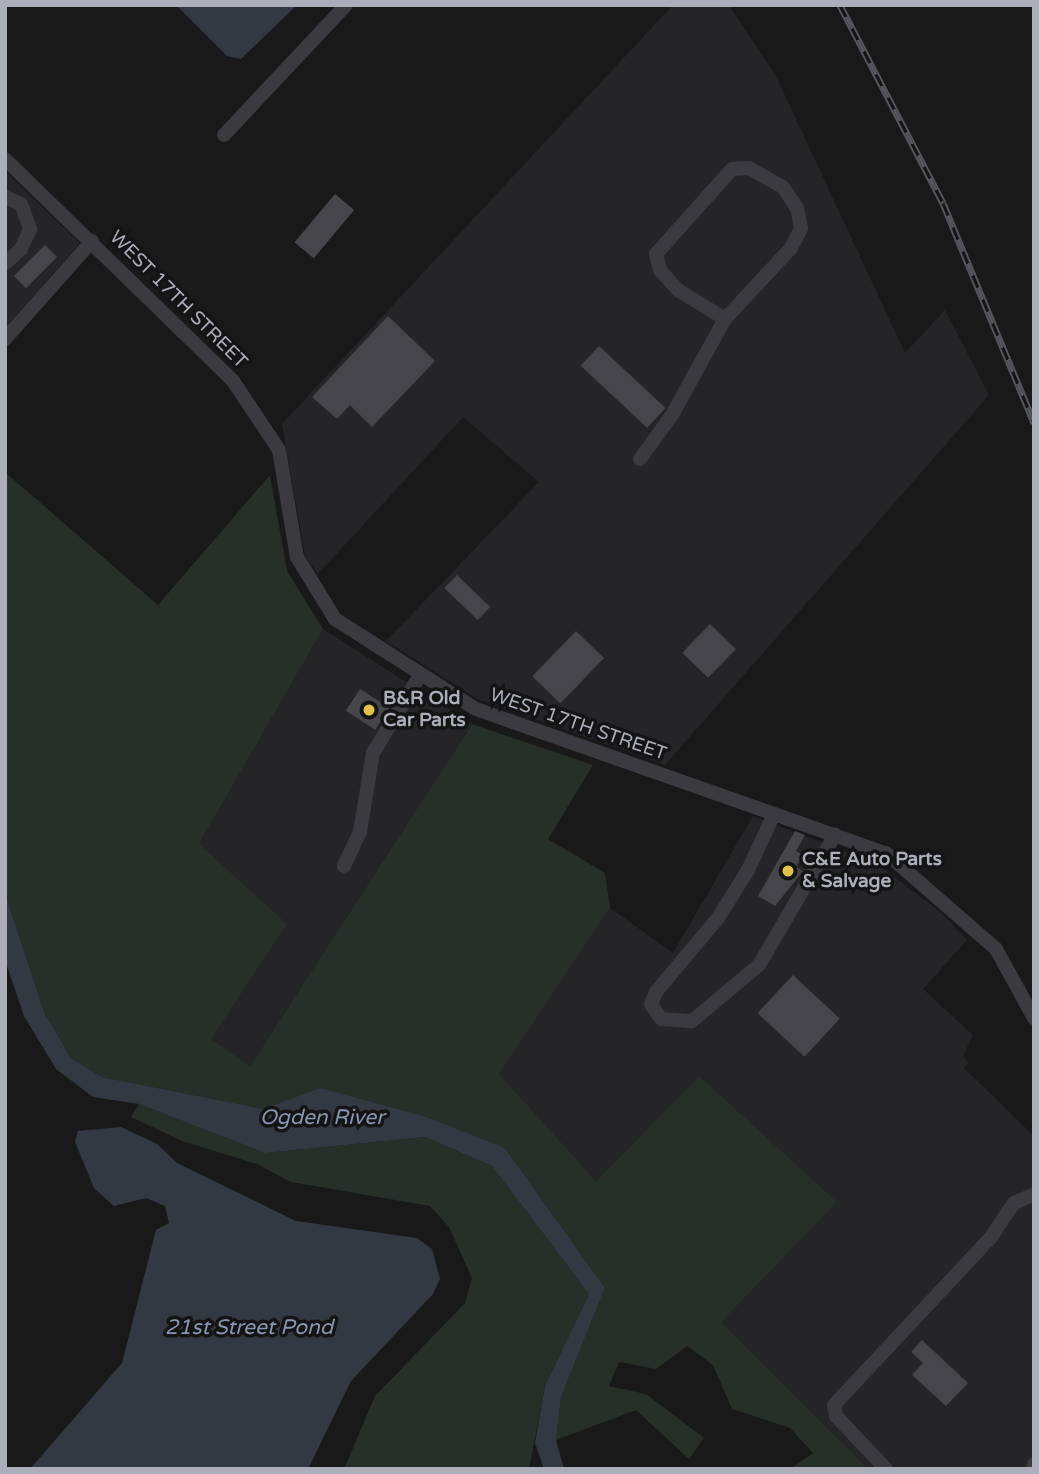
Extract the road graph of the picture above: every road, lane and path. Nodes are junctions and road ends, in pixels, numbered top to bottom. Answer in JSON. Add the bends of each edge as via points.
{"nodes":[{"id":1,"x":346,"y":5,"type":"edge"},
{"id":2,"x":224,"y":135,"type":"dead end"},
{"id":3,"x":5,"y":159,"type":"edge"},
{"id":4,"x":32,"y":184,"type":"junction"},
{"id":5,"x":5,"y":197,"type":"edge"},
{"id":6,"x":21,"y":204,"type":"junction"},
{"id":7,"x":92,"y":241,"type":"junction"},
{"id":8,"x":5,"y":264,"type":"edge"},
{"id":9,"x":725,"y":319,"type":"junction"},
{"id":10,"x":5,"y":339,"type":"edge"},
{"id":11,"x":640,"y":459,"type":"dead end"},
{"id":12,"x":419,"y":677,"type":"junction"},
{"id":13,"x":774,"y":814,"type":"junction"},
{"id":14,"x":835,"y":835,"type":"junction"},
{"id":15,"x":344,"y":866,"type":"dead end"},
{"id":16,"x":1034,"y":1018,"type":"edge"},
{"id":17,"x":1034,"y":1194,"type":"edge"},
{"id":18,"x":886,"y":1469,"type":"edge"}],
"edges":[{"from":1,"to":2,"type":"street"},
{"from":3,"to":4,"type":"street","name":"WEST 17TH STREET"},
{"from":4,"to":6,"type":"street"},
{"from":4,"to":7,"type":"street","name":"WEST 17TH STREET"},
{"from":5,"to":6,"type":"street"},
{"from":6,"to":8,"type":"street","via":[[30,229],[21,249]]},
{"from":7,"to":10,"type":"street"},
{"from":7,"to":12,"type":"street","name":"WEST 17TH STREET","via":[[233,381],[279,450],[297,557],[335,619]]},
{"from":9,"to":9,"type":"street","via":[[791,248],[801,228],[797,208],[783,187],[749,168],[732,169],[656,254],[660,270],[678,290]]},
{"from":9,"to":11,"type":"street","via":[[672,415]]},
{"from":12,"to":13,"type":"street","name":"WEST 17TH STREET","via":[[476,709]]},
{"from":12,"to":15,"type":"street","via":[[373,753],[360,832]]},
{"from":13,"to":14,"type":"street","name":"WEST 17TH STREET"},
{"from":13,"to":14,"type":"street","via":[[748,870],[718,918],[656,992],[651,1004],[662,1019],[692,1021],[759,965]]},
{"from":14,"to":16,"type":"street","name":"WEST 17TH STREET","via":[[886,853],[942,896],[996,949]]},
{"from":17,"to":18,"type":"street","via":[[1014,1203],[991,1237],[834,1405],[836,1416]]}]}
